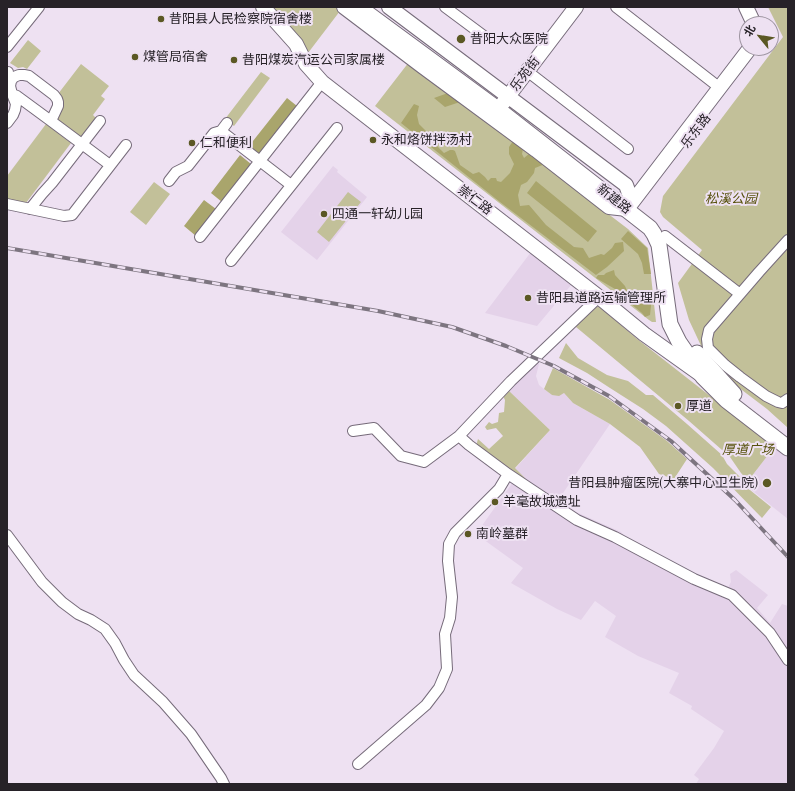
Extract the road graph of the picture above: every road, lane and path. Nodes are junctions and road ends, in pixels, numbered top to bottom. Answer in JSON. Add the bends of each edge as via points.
{"nodes":[{"id":1,"x":39,"y":7,"type":"edge"},
{"id":2,"x":263,"y":7,"type":"edge"},
{"id":3,"x":344,"y":7,"type":"edge"},
{"id":4,"x":359,"y":7,"type":"edge"},
{"id":5,"x":445,"y":7,"type":"edge"},
{"id":6,"x":576,"y":7,"type":"edge"},
{"id":7,"x":616,"y":7,"type":"edge"},
{"id":8,"x":382,"y":8,"type":"edge"},
{"id":9,"x":484,"y":36,"type":"dead end"},
{"id":10,"x":7,"y":47,"type":"edge"},
{"id":11,"x":744,"y":56,"type":"edge"},
{"id":12,"x":754,"y":56,"type":"edge"},
{"id":13,"x":527,"y":71,"type":"junction"},
{"id":14,"x":9,"y":73,"type":"edge"},
{"id":15,"x":322,"y":82,"type":"junction"},
{"id":16,"x":720,"y":88,"type":"junction"},
{"id":17,"x":12,"y":94,"type":"junction"},
{"id":18,"x":505,"y":100,"type":"junction"},
{"id":19,"x":51,"y":121,"type":"junction"},
{"id":20,"x":100,"y":121,"type":"dead end"},
{"id":21,"x":7,"y":123,"type":"edge"},
{"id":22,"x":337,"y":128,"type":"dead end"},
{"id":23,"x":82,"y":145,"type":"junction"},
{"id":24,"x":126,"y":145,"type":"dead end"},
{"id":25,"x":628,"y":149,"type":"dead end"},
{"id":26,"x":260,"y":162,"type":"junction"},
{"id":27,"x":110,"y":165,"type":"junction"},
{"id":28,"x":168,"y":181,"type":"dead end"},
{"id":29,"x":291,"y":186,"type":"junction"},
{"id":30,"x":7,"y":204,"type":"edge"},
{"id":31,"x":633,"y":208,"type":"junction"},
{"id":32,"x":30,"y":209,"type":"junction"},
{"id":33,"x":665,"y":236,"type":"junction"},
{"id":34,"x":200,"y":237,"type":"dead end"},
{"id":35,"x":788,"y":240,"type":"edge"},
{"id":36,"x":231,"y":261,"type":"dead end"},
{"id":37,"x":740,"y":294,"type":"junction"},
{"id":38,"x":600,"y":297,"type":"junction"},
{"id":39,"x":703,"y":377,"type":"junction"},
{"id":40,"x":788,"y":399,"type":"edge"},
{"id":41,"x":352,"y":431,"type":"dead end"},
{"id":42,"x":460,"y":436,"type":"junction"},
{"id":43,"x":788,"y":436,"type":"edge"},
{"id":44,"x":788,"y":448,"type":"edge"},
{"id":45,"x":508,"y":474,"type":"junction"},
{"id":46,"x":7,"y":535,"type":"edge"},
{"id":47,"x":788,"y":660,"type":"edge"},
{"id":48,"x":358,"y":764,"type":"dead end"},
{"id":49,"x":224,"y":784,"type":"edge"}],
"edges":[{"from":1,"to":10,"type":"street"},
{"from":2,"to":15,"type":"main road","name":"崇仁路","via":[[296,44],[306,64]]},
{"from":3,"to":31,"type":"main road","via":[[609,207]]},
{"from":4,"to":31,"type":"main road","name":"新建路"},
{"from":5,"to":9,"type":"street"},
{"from":6,"to":13,"type":"main road","name":"乐苑街"},
{"from":7,"to":16,"type":"street"},
{"from":8,"to":18,"type":"main road","name":"新建路"},
{"from":11,"to":16,"type":"main road","name":"乐东路"},
{"from":12,"to":31,"type":"main road","name":"乐东路"},
{"from":13,"to":18,"type":"main road","name":"乐苑街"},
{"from":13,"to":25,"type":"street"},
{"from":14,"to":17,"type":"street"},
{"from":14,"to":19,"type":"street","via":[[29,76],[58,99],[58,106]]},
{"from":15,"to":26,"type":"street"},
{"from":15,"to":38,"type":"main road","name":"崇仁路"},
{"from":16,"to":31,"type":"main road","name":"乐东路"},
{"from":17,"to":19,"type":"street"},
{"from":17,"to":21,"type":"street","via":[[16,104],[15,110]]},
{"from":18,"to":31,"type":"main road","name":"新建路"},
{"from":19,"to":23,"type":"street"},
{"from":20,"to":23,"type":"street"},
{"from":22,"to":29,"type":"street"},
{"from":23,"to":27,"type":"street"},
{"from":23,"to":32,"type":"street"},
{"from":24,"to":27,"type":"street"},
{"from":26,"to":28,"type":"street","via":[[224,127],[214,134],[188,166],[176,172]]},
{"from":26,"to":29,"type":"street"},
{"from":26,"to":34,"type":"street"},
{"from":27,"to":32,"type":"street","via":[[72,214],[64,216]]},
{"from":29,"to":36,"type":"street"},
{"from":30,"to":32,"type":"street"},
{"from":31,"to":33,"type":"main road","name":"新建路","via":[[655,220]]},
{"from":31,"to":39,"type":"main road","name":"新建路","via":[[650,228],[659,244],[670,324]]},
{"from":33,"to":37,"type":"street"},
{"from":33,"to":43,"type":"main road","name":"新建路","via":[[679,322],[689,342],[732,393]]},
{"from":35,"to":37,"type":"street"},
{"from":37,"to":40,"type":"street","via":[[709,330],[708,348],[725,365],[766,396],[782,403]]},
{"from":38,"to":39,"type":"main road","name":"崇仁路","via":[[644,334]]},
{"from":38,"to":42,"type":"street","via":[[511,381]]},
{"from":39,"to":44,"type":"main road","name":"新建路","via":[[726,400]]},
{"from":41,"to":42,"type":"street","via":[[374,428],[401,456],[424,462]]},
{"from":42,"to":45,"type":"street"},
{"from":45,"to":47,"type":"street","via":[[577,520],[615,537],[694,580],[732,595],[770,633]]},
{"from":45,"to":48,"type":"street","via":[[499,489],[455,533],[449,544],[452,597],[445,634],[446,669],[439,688],[426,705]]},
{"from":46,"to":49,"type":"street","via":[[42,582],[62,602],[105,629],[134,675],[163,702],[191,734]]}]}
